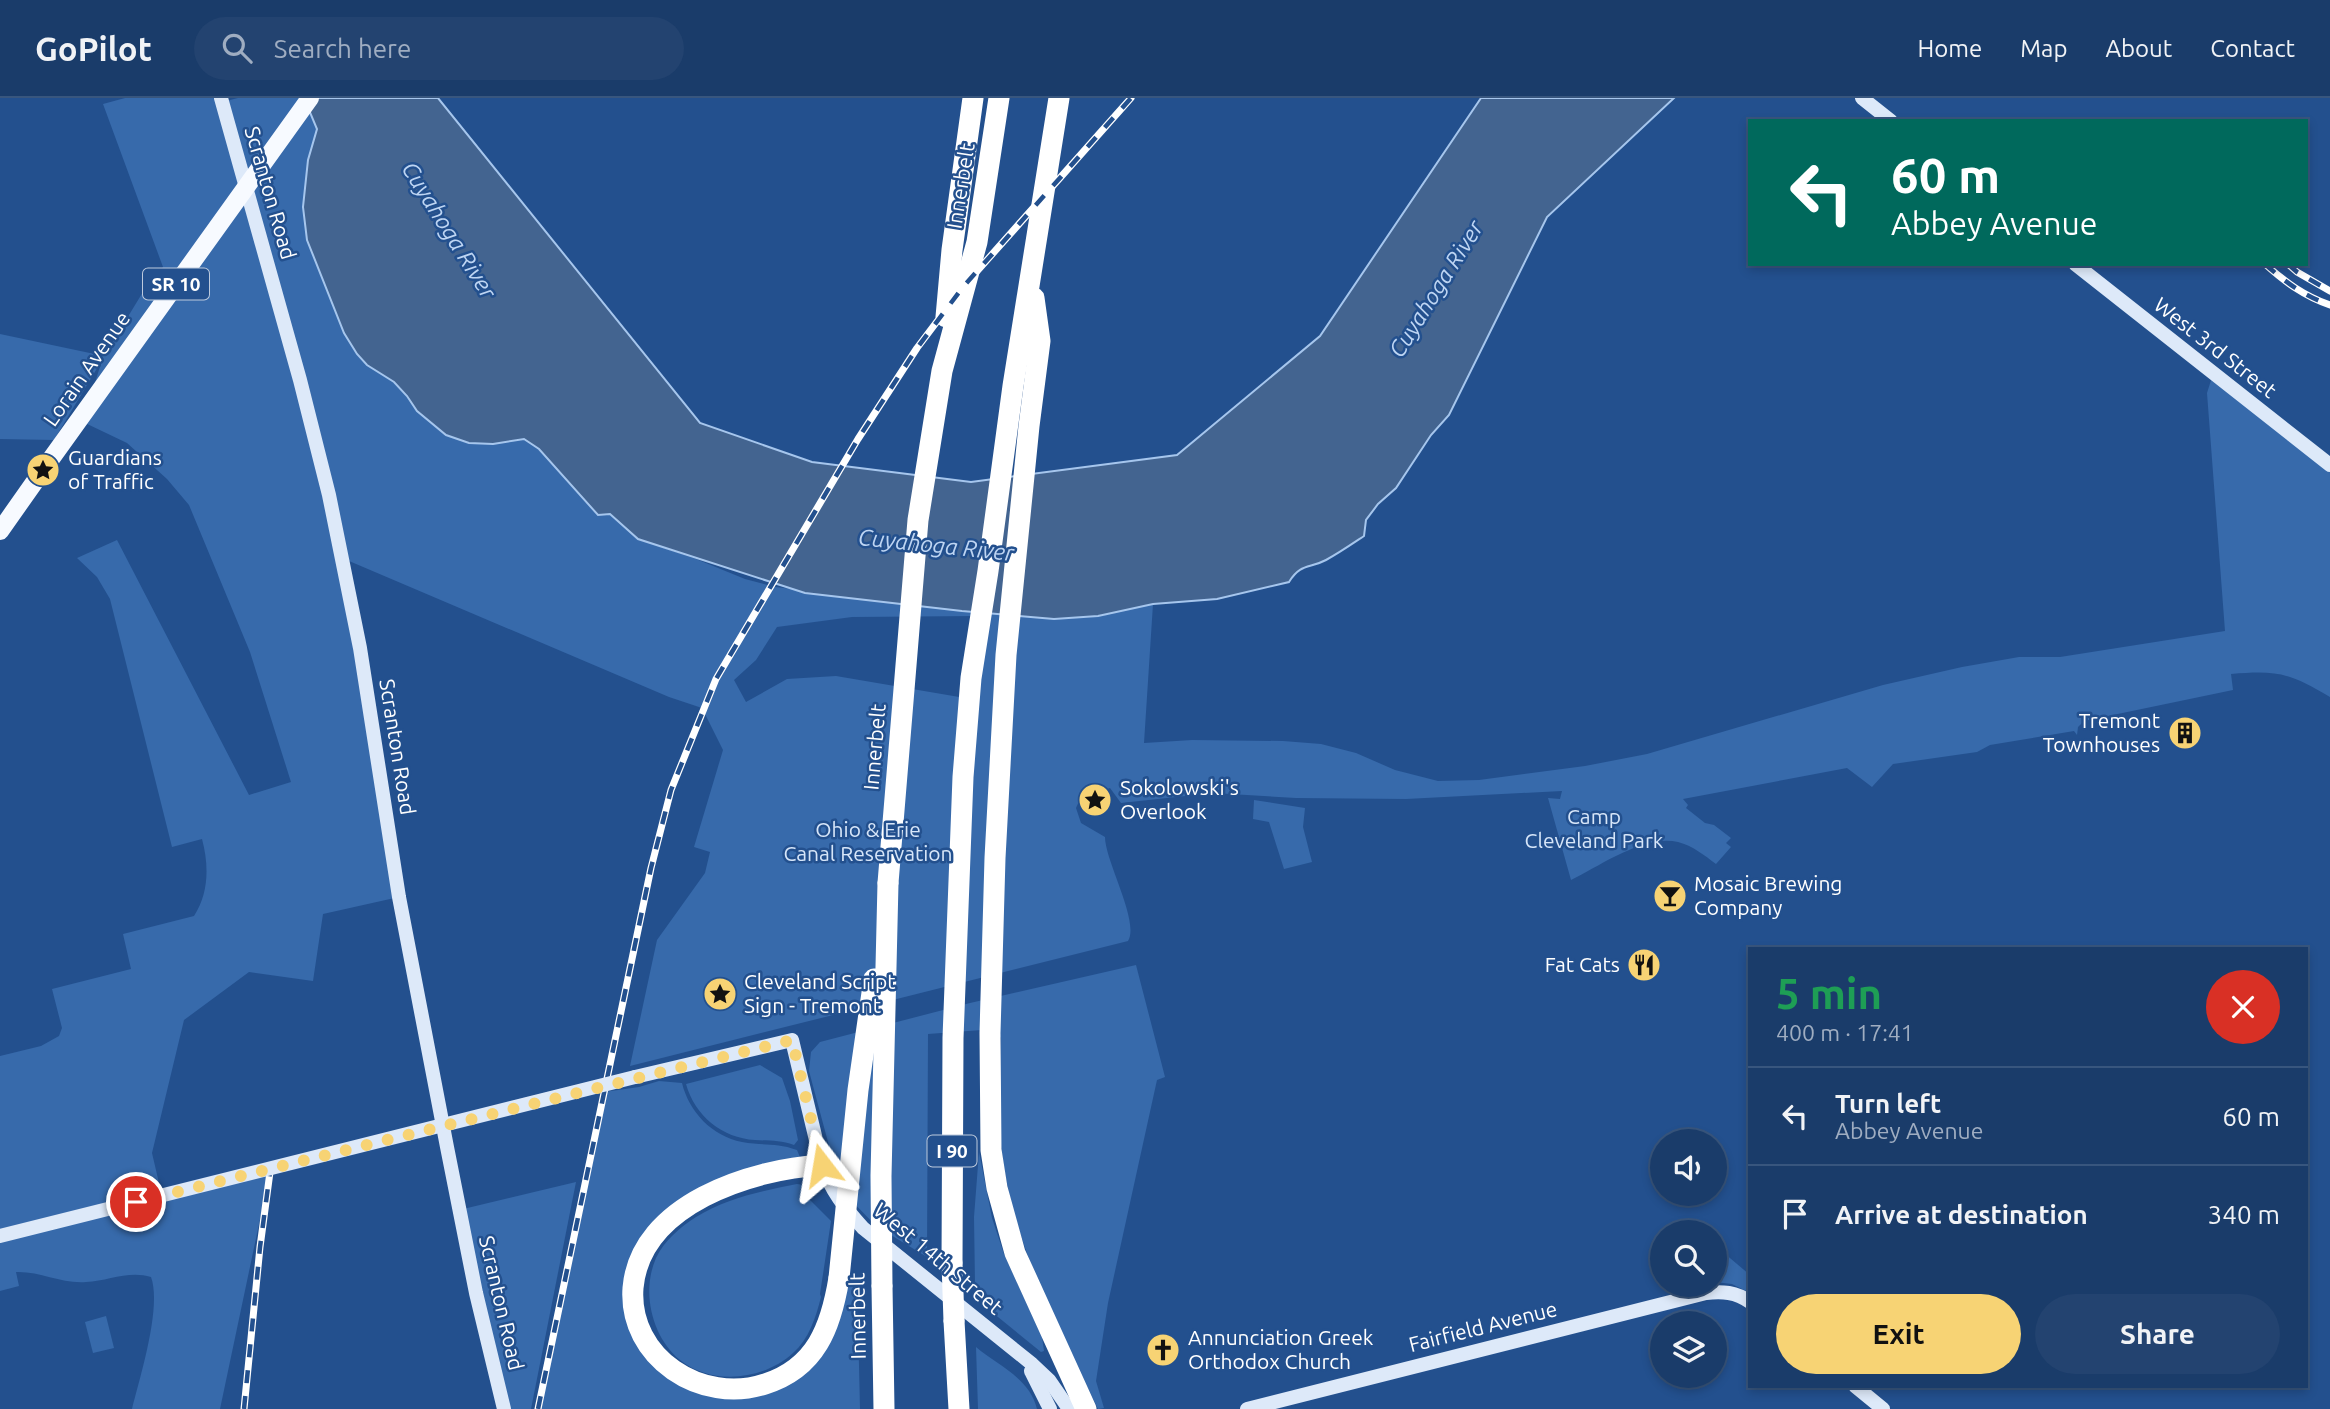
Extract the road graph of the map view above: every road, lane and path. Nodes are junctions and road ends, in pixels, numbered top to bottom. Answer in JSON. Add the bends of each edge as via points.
{"nodes":[{"id":1,"x":221,"y":98,"type":"edge"},
{"id":2,"x":310,"y":98,"type":"edge"},
{"id":3,"x":973,"y":98,"type":"edge"},
{"id":4,"x":999,"y":98,"type":"edge"},
{"id":5,"x":1059,"y":98,"type":"edge"},
{"id":6,"x":1862,"y":98,"type":"edge"},
{"id":7,"x":1888,"y":119,"type":"edge"},
{"id":8,"x":2078,"y":266,"type":"edge"},
{"id":9,"x":1031,"y":274,"type":"junction"},
{"id":10,"x":942,"y":372,"type":"junction"},
{"id":11,"x":2330,"y":465,"type":"edge"},
{"id":12,"x":0,"y":531,"type":"edge"},
{"id":13,"x":888,"y":883,"type":"junction"},
{"id":14,"x":822,"y":1165,"type":"junction"},
{"id":15,"x":0,"y":1236,"type":"edge"},
{"id":16,"x":1748,"y":1301,"type":"edge"},
{"id":17,"x":996,"y":1335,"type":"junction"},
{"id":18,"x":1857,"y":1388,"type":"edge"},
{"id":19,"x":504,"y":1409,"type":"edge"},
{"id":20,"x":884,"y":1409,"type":"edge"},
{"id":21,"x":959,"y":1409,"type":"edge"},
{"id":22,"x":1051,"y":1409,"type":"edge"},
{"id":23,"x":1069,"y":1409,"type":"edge"},
{"id":24,"x":1086,"y":1409,"type":"edge"},
{"id":25,"x":1247,"y":1409,"type":"edge"},
{"id":26,"x":1883,"y":1409,"type":"edge"}],
"edges":[{"from":1,"to":19,"type":"street","name":"Scranton Road","via":[[329,495],[442,1122]]},
{"from":2,"to":12,"type":"main road","name":"Lorain Avenue","number":"SR 10","bridge":true},
{"from":3,"to":10,"type":"highway","via":[[952,250]]},
{"from":4,"to":10,"type":"highway","name":"Innerbelt","via":[[977,242]]},
{"from":5,"to":9,"type":"highway","number":"I 90"},
{"from":6,"to":7,"type":"street"},
{"from":8,"to":11,"type":"street","name":"West 3rd Street"},
{"from":9,"to":21,"type":"highway","number":"I 90","bridge":true,"via":[[971,678],[963,777],[953,1038],[952,1263]]},
{"from":9,"to":24,"type":"highway","via":[[1040,341],[1006,655],[995,858],[991,1150],[1006,1227]]},
{"from":10,"to":13,"type":"highway","name":"Innerbelt","via":[[918,520]]},
{"from":13,"to":14,"type":"highway","bridge":true,"via":[[858,1090],[839,1278],[824,1332],[804,1362],[773,1381],[740,1390],[684,1378],[649,1345],[634,1306],[637,1271],[652,1238],[667,1220],[710,1192],[748,1179]]},
{"from":13,"to":20,"type":"highway","name":"Innerbelt","bridge":true,"via":[[881,1175]]},
{"from":14,"to":15,"type":"street","name":"West 14th Street","bridge":true,"via":[[792,1040]]},
{"from":14,"to":17,"type":"street","name":"West 14th Street","via":[[834,1192],[863,1228]]},
{"from":16,"to":25,"type":"street","name":"Fairfield Avenue","via":[[1725,1292],[1688,1298]]},
{"from":17,"to":22,"type":"street","via":[[1036,1378]]},
{"from":17,"to":23,"type":"street","name":"West 14th Street","via":[[1049,1380]]},
{"from":18,"to":26,"type":"street"}]}
